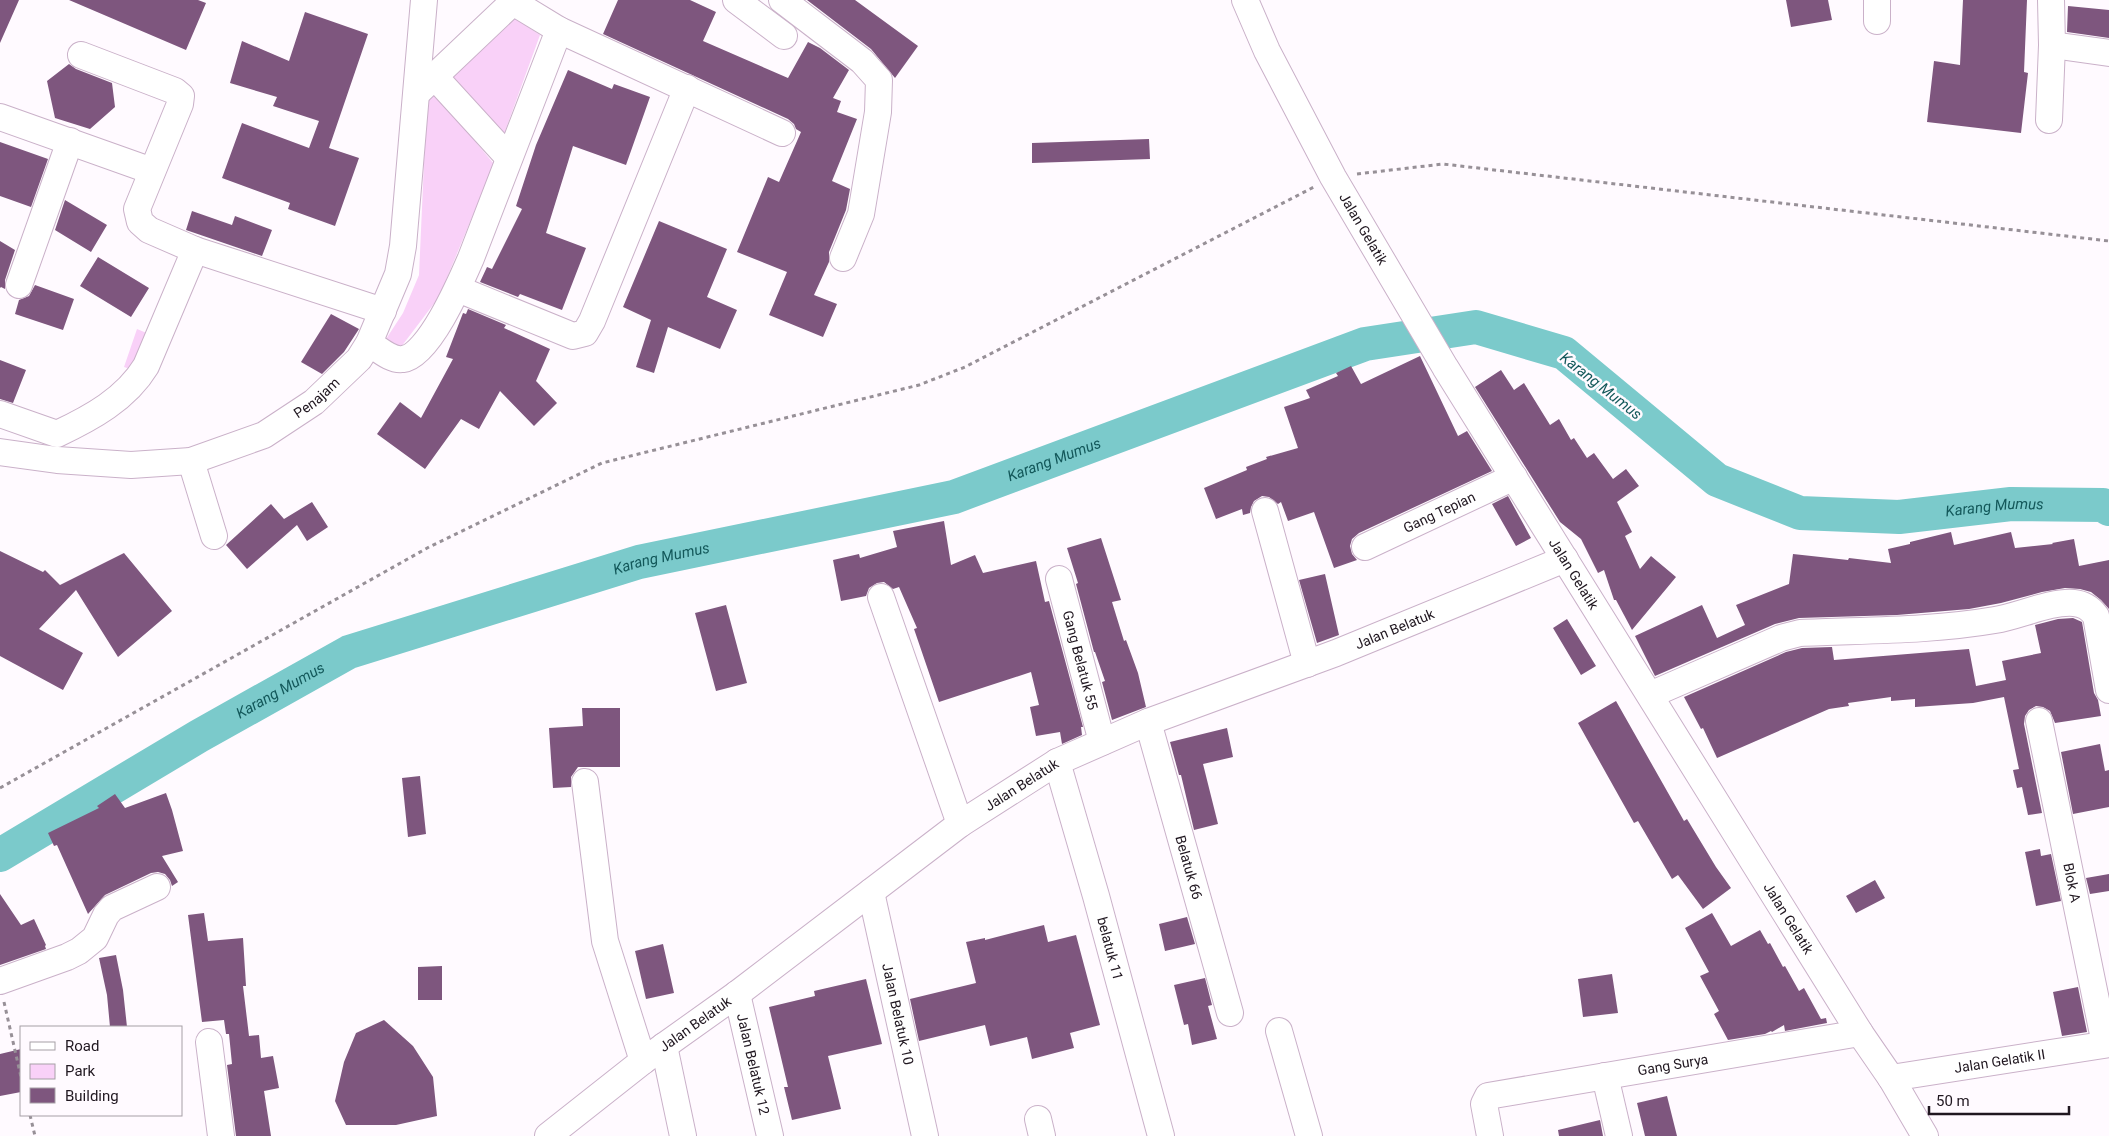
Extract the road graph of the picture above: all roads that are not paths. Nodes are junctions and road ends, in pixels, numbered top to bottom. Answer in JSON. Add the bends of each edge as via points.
{"nodes":[{"id":1,"x":424,"y":0,"type":"edge"},
{"id":2,"x":736,"y":0,"type":"edge"},
{"id":3,"x":782,"y":0,"type":"edge"},
{"id":4,"x":1244,"y":0,"type":"edge"},
{"id":5,"x":2051,"y":0,"type":"edge"},
{"id":6,"x":514,"y":1,"type":"edge"},
{"id":7,"x":559,"y":30,"type":"junction"},
{"id":8,"x":784,"y":36,"type":"dead end"},
{"id":9,"x":2052,"y":45,"type":"junction"},
{"id":10,"x":2109,"y":53,"type":"edge"},
{"id":11,"x":81,"y":55,"type":"dead end"},
{"id":12,"x":426,"y":85,"type":"junction"},
{"id":13,"x":687,"y":88,"type":"junction"},
{"id":14,"x":0,"y":117,"type":"edge"},
{"id":15,"x":2049,"y":120,"type":"dead end"},
{"id":16,"x":782,"y":133,"type":"dead end"},
{"id":17,"x":70,"y":141,"type":"junction"},
{"id":18,"x":509,"y":158,"type":"junction"},
{"id":19,"x":152,"y":171,"type":"junction"},
{"id":20,"x":195,"y":250,"type":"junction"},
{"id":21,"x":843,"y":258,"type":"dead end"},
{"id":22,"x":19,"y":285,"type":"dead end"},
{"id":23,"x":458,"y":289,"type":"junction"},
{"id":24,"x":383,"y":311,"type":"junction"},
{"id":25,"x":369,"y":343,"type":"junction"},
{"id":26,"x":0,"y":414,"type":"edge"},
{"id":27,"x":57,"y":434,"type":"junction"},
{"id":28,"x":0,"y":452,"type":"edge"},
{"id":29,"x":57,"y":460,"type":"junction"},
{"id":30,"x":191,"y":461,"type":"junction"},
{"id":31,"x":1514,"y":477,"type":"junction"},
{"id":32,"x":1265,"y":511,"type":"dead end"},
{"id":33,"x":214,"y":536,"type":"dead end"},
{"id":34,"x":1364,"y":547,"type":"dead end"},
{"id":35,"x":1566,"y":559,"type":"junction"},
{"id":36,"x":1059,"y":579,"type":"dead end"},
{"id":37,"x":881,"y":597,"type":"dead end"},
{"id":38,"x":1307,"y":664,"type":"junction"},
{"id":39,"x":2109,"y":690,"type":"edge"},
{"id":40,"x":1650,"y":695,"type":"junction"},
{"id":41,"x":2039,"y":721,"type":"dead end"},
{"id":42,"x":1148,"y":722,"type":"junction"},
{"id":43,"x":1102,"y":742,"type":"junction"},
{"id":44,"x":1057,"y":762,"type":"junction"},
{"id":45,"x":585,"y":782,"type":"dead end"},
{"id":46,"x":960,"y":824,"type":"junction"},
{"id":47,"x":157,"y":887,"type":"dead end"},
{"id":48,"x":871,"y":892,"type":"junction"},
{"id":49,"x":1,"y":988,"type":"edge"},
{"id":50,"x":737,"y":994,"type":"junction"},
{"id":51,"x":1230,"y":1013,"type":"dead end"},
{"id":52,"x":1279,"y":1031,"type":"dead end"},
{"id":53,"x":1860,"y":1033,"type":"junction"},
{"id":54,"x":209,"y":1042,"type":"dead end"},
{"id":55,"x":2107,"y":1044,"type":"edge"},
{"id":56,"x":664,"y":1046,"type":"junction"},
{"id":57,"x":643,"y":1062,"type":"junction"},
{"id":58,"x":1605,"y":1076,"type":"junction"},
{"id":59,"x":1891,"y":1078,"type":"junction"},
{"id":60,"x":221,"y":1136,"type":"edge"},
{"id":61,"x":548,"y":1136,"type":"edge"},
{"id":62,"x":683,"y":1136,"type":"edge"},
{"id":63,"x":770,"y":1136,"type":"edge"},
{"id":64,"x":925,"y":1136,"type":"edge"},
{"id":65,"x":1161,"y":1136,"type":"edge"},
{"id":66,"x":1310,"y":1136,"type":"edge"},
{"id":67,"x":1490,"y":1136,"type":"edge"},
{"id":68,"x":1618,"y":1136,"type":"edge"},
{"id":69,"x":1925,"y":1136,"type":"edge"}],
"edges":[{"from":1,"to":12,"type":"street","name":"Penajam"},
{"from":2,"to":8,"type":"street"},
{"from":3,"to":21,"type":"street","via":[[862,61],[879,80],[878,112],[860,214]]},
{"from":4,"to":31,"type":"street","name":"Jalan Gelatik","via":[[1333,177]]},
{"from":5,"to":9,"type":"street"},
{"from":6,"to":7,"type":"street"},
{"from":6,"to":12,"type":"street"},
{"from":7,"to":13,"type":"street"},
{"from":7,"to":18,"type":"street"},
{"from":9,"to":10,"type":"street"},
{"from":9,"to":15,"type":"street"},
{"from":11,"to":19,"type":"street","via":[[176,91],[181,96]]},
{"from":12,"to":18,"type":"street"},
{"from":12,"to":24,"type":"street","name":"Penajam","via":[[398,274]]},
{"from":13,"to":16,"type":"street"},
{"from":13,"to":23,"type":"street","via":[[585,333],[573,336]]},
{"from":14,"to":17,"type":"street"},
{"from":17,"to":19,"type":"street"},
{"from":17,"to":22,"type":"street"},
{"from":18,"to":23,"type":"street"},
{"from":19,"to":20,"type":"street","via":[[137,209],[140,222],[149,230]]},
{"from":20,"to":24,"type":"street"},
{"from":20,"to":27,"type":"street","via":[[137,381],[83,422]]},
{"from":23,"to":25,"type":"street","via":[[433,333],[414,356],[393,359]]},
{"from":24,"to":25,"type":"street","name":"Penajam"},
{"from":25,"to":30,"type":"street","name":"Penajam","via":[[359,358],[306,408],[264,435]]},
{"from":26,"to":27,"type":"street"},
{"from":27,"to":29,"type":"street"},
{"from":28,"to":29,"type":"street","name":"Penajam"},
{"from":29,"to":30,"type":"street","name":"Penajam","via":[[131,465]]},
{"from":30,"to":33,"type":"street"},
{"from":31,"to":34,"type":"street","name":"Gang Tepian"},
{"from":31,"to":35,"type":"street","name":"Jalan Gelatik"},
{"from":32,"to":38,"type":"street"},
{"from":35,"to":38,"type":"street","name":"Jalan Belatuk"},
{"from":35,"to":40,"type":"street","name":"Jalan Gelatik"},
{"from":36,"to":43,"type":"street","name":"Gang Belatuk 55"},
{"from":37,"to":46,"type":"street"},
{"from":38,"to":42,"type":"street","name":"Jalan Belatuk"},
{"from":39,"to":40,"type":"street","via":[[2096,616],[2090,608],[2073,603],[1996,620],[1934,628],[1800,633],[1781,638]]},
{"from":40,"to":53,"type":"street","name":"Jalan Gelatik"},
{"from":41,"to":55,"type":"street","name":"Blok A"},
{"from":42,"to":43,"type":"street","name":"Jalan Belatuk"},
{"from":42,"to":51,"type":"street","name":"Belatuk 66"},
{"from":43,"to":44,"type":"street","name":"Jalan Belatuk"},
{"from":44,"to":46,"type":"street","name":"Jalan Belatuk"},
{"from":44,"to":65,"type":"street","name":"belatuk 11"},
{"from":45,"to":57,"type":"street","via":[[605,941]]},
{"from":46,"to":48,"type":"street","name":"Jalan Belatuk"},
{"from":47,"to":49,"type":"street","via":[[112,908],[95,938],[79,951]]},
{"from":48,"to":50,"type":"street","name":"Jalan Belatuk"},
{"from":48,"to":64,"type":"street","name":"Jalan Belatuk 10"},
{"from":50,"to":56,"type":"street","name":"Jalan Belatuk"},
{"from":50,"to":63,"type":"street","name":"Jalan Belatuk 12"},
{"from":52,"to":66,"type":"street"},
{"from":53,"to":58,"type":"street","name":"Gang Surya"},
{"from":53,"to":59,"type":"street","name":"Jalan Gelatik"},
{"from":54,"to":60,"type":"street"},
{"from":55,"to":59,"type":"street","name":"Jalan Gelatik II"},
{"from":56,"to":57,"type":"street","name":"Jalan Belatuk"},
{"from":56,"to":62,"type":"street"},
{"from":57,"to":61,"type":"street","name":"Jalan Belatuk"},
{"from":58,"to":67,"type":"street","name":"Gang Surya","via":[[1486,1098],[1484,1104]]},
{"from":58,"to":68,"type":"street"},
{"from":59,"to":69,"type":"street","name":"Jalan Gelatik"}]}
